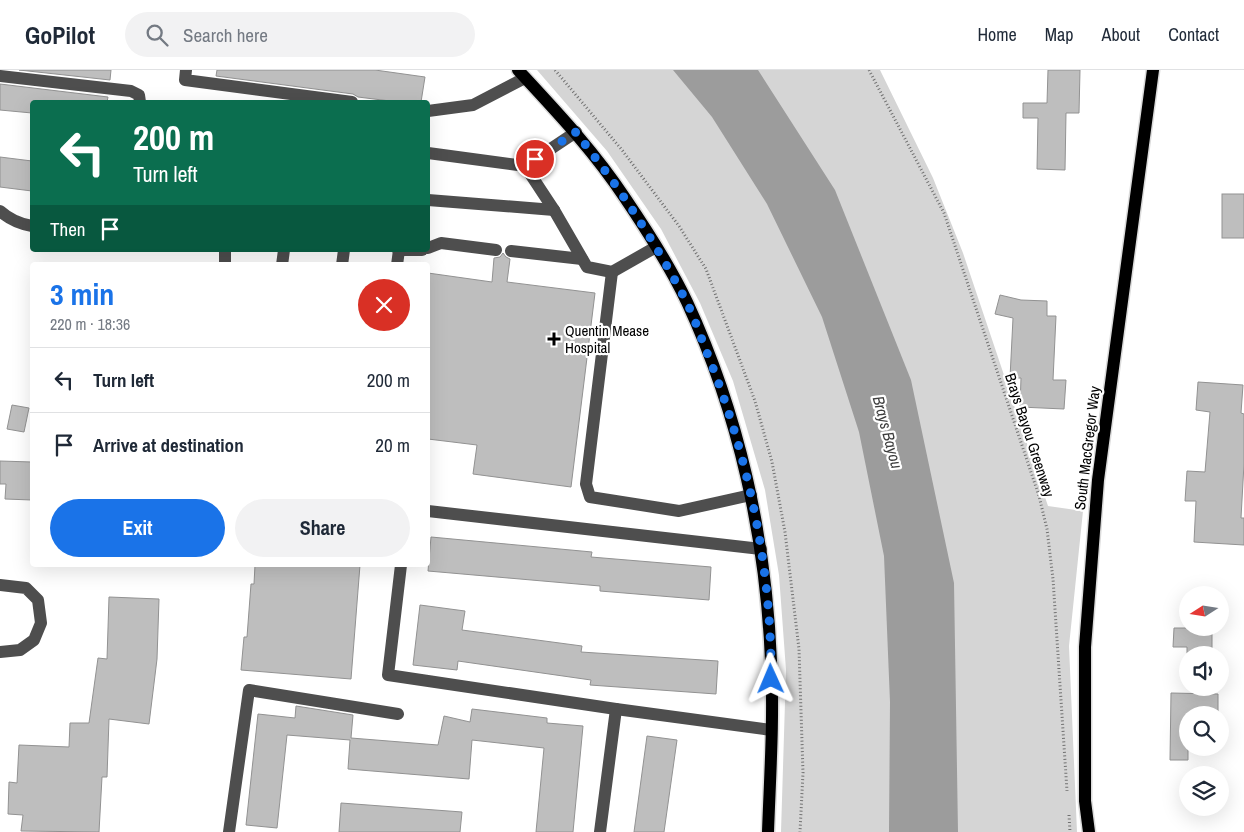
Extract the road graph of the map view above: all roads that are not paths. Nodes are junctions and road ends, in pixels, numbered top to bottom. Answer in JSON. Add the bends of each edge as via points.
{"nodes":[{"id":1,"x":186,"y":70,"type":"edge"},
{"id":2,"x":1153,"y":70,"type":"edge"},
{"id":3,"x":522,"y":74,"type":"edge"},
{"id":4,"x":0,"y":76,"type":"edge"},
{"id":5,"x":140,"y":100,"type":"edge"},
{"id":6,"x":337,"y":100,"type":"edge"},
{"id":7,"x":430,"y":111,"type":"edge"},
{"id":8,"x":576,"y":132,"type":"junction"},
{"id":9,"x":430,"y":152,"type":"edge"},
{"id":10,"x":525,"y":166,"type":"junction"},
{"id":11,"x":430,"y":200,"type":"edge"},
{"id":12,"x":554,"y":210,"type":"junction"},
{"id":13,"x":0,"y":214,"type":"edge"},
{"id":14,"x":30,"y":226,"type":"edge"},
{"id":15,"x":430,"y":247,"type":"edge"},
{"id":16,"x":656,"y":247,"type":"junction"},
{"id":17,"x":496,"y":250,"type":"dead end"},
{"id":18,"x":511,"y":251,"type":"dead end"},
{"id":19,"x":582,"y":259,"type":"junction"},
{"id":20,"x":612,"y":272,"type":"junction"},
{"id":21,"x":751,"y":495,"type":"junction"},
{"id":22,"x":430,"y":511,"type":"edge"},
{"id":23,"x":761,"y":549,"type":"junction"},
{"id":24,"x":401,"y":567,"type":"edge"},
{"id":25,"x":0,"y":585,"type":"edge"},
{"id":26,"x":0,"y":652,"type":"edge"},
{"id":27,"x":616,"y":709,"type":"junction"},
{"id":28,"x":398,"y":714,"type":"dead end"},
{"id":29,"x":771,"y":730,"type":"junction"},
{"id":30,"x":228,"y":832,"type":"edge"},
{"id":31,"x":600,"y":832,"type":"edge"},
{"id":32,"x":768,"y":832,"type":"edge"},
{"id":33,"x":1089,"y":832,"type":"edge"}],
"edges":[{"from":1,"to":6,"type":"street","via":[[185,80]]},
{"from":2,"to":33,"type":"main road","name":"South MacGregor Way","via":[[1098,480],[1085,648],[1085,801]]},
{"from":3,"to":7,"type":"street","via":[[473,105]]},
{"from":3,"to":8,"type":"main road"},
{"from":4,"to":5,"type":"street","via":[[132,91],[139,95]]},
{"from":8,"to":10,"type":"street"},
{"from":8,"to":16,"type":"main road"},
{"from":9,"to":10,"type":"street"},
{"from":10,"to":12,"type":"street"},
{"from":11,"to":12,"type":"street"},
{"from":12,"to":19,"type":"street"},
{"from":13,"to":14,"type":"street"},
{"from":15,"to":17,"type":"street","via":[[442,243]]},
{"from":16,"to":20,"type":"street"},
{"from":16,"to":21,"type":"main road","via":[[686,301],[718,379],[736,433]]},
{"from":18,"to":19,"type":"street"},
{"from":19,"to":20,"type":"street","via":[[587,267]]},
{"from":20,"to":21,"type":"street","via":[[586,484],[590,497],[680,510]]},
{"from":21,"to":23,"type":"main road"},
{"from":22,"to":23,"type":"street"},
{"from":23,"to":29,"type":"main road","via":[[771,662]]},
{"from":24,"to":27,"type":"street","via":[[388,675]]},
{"from":25,"to":26,"type":"street","via":[[26,588],[38,600],[41,623],[34,640],[20,650]]},
{"from":27,"to":29,"type":"street"},
{"from":27,"to":31,"type":"street"},
{"from":28,"to":30,"type":"street","via":[[250,690]]},
{"from":29,"to":32,"type":"main road"}]}
